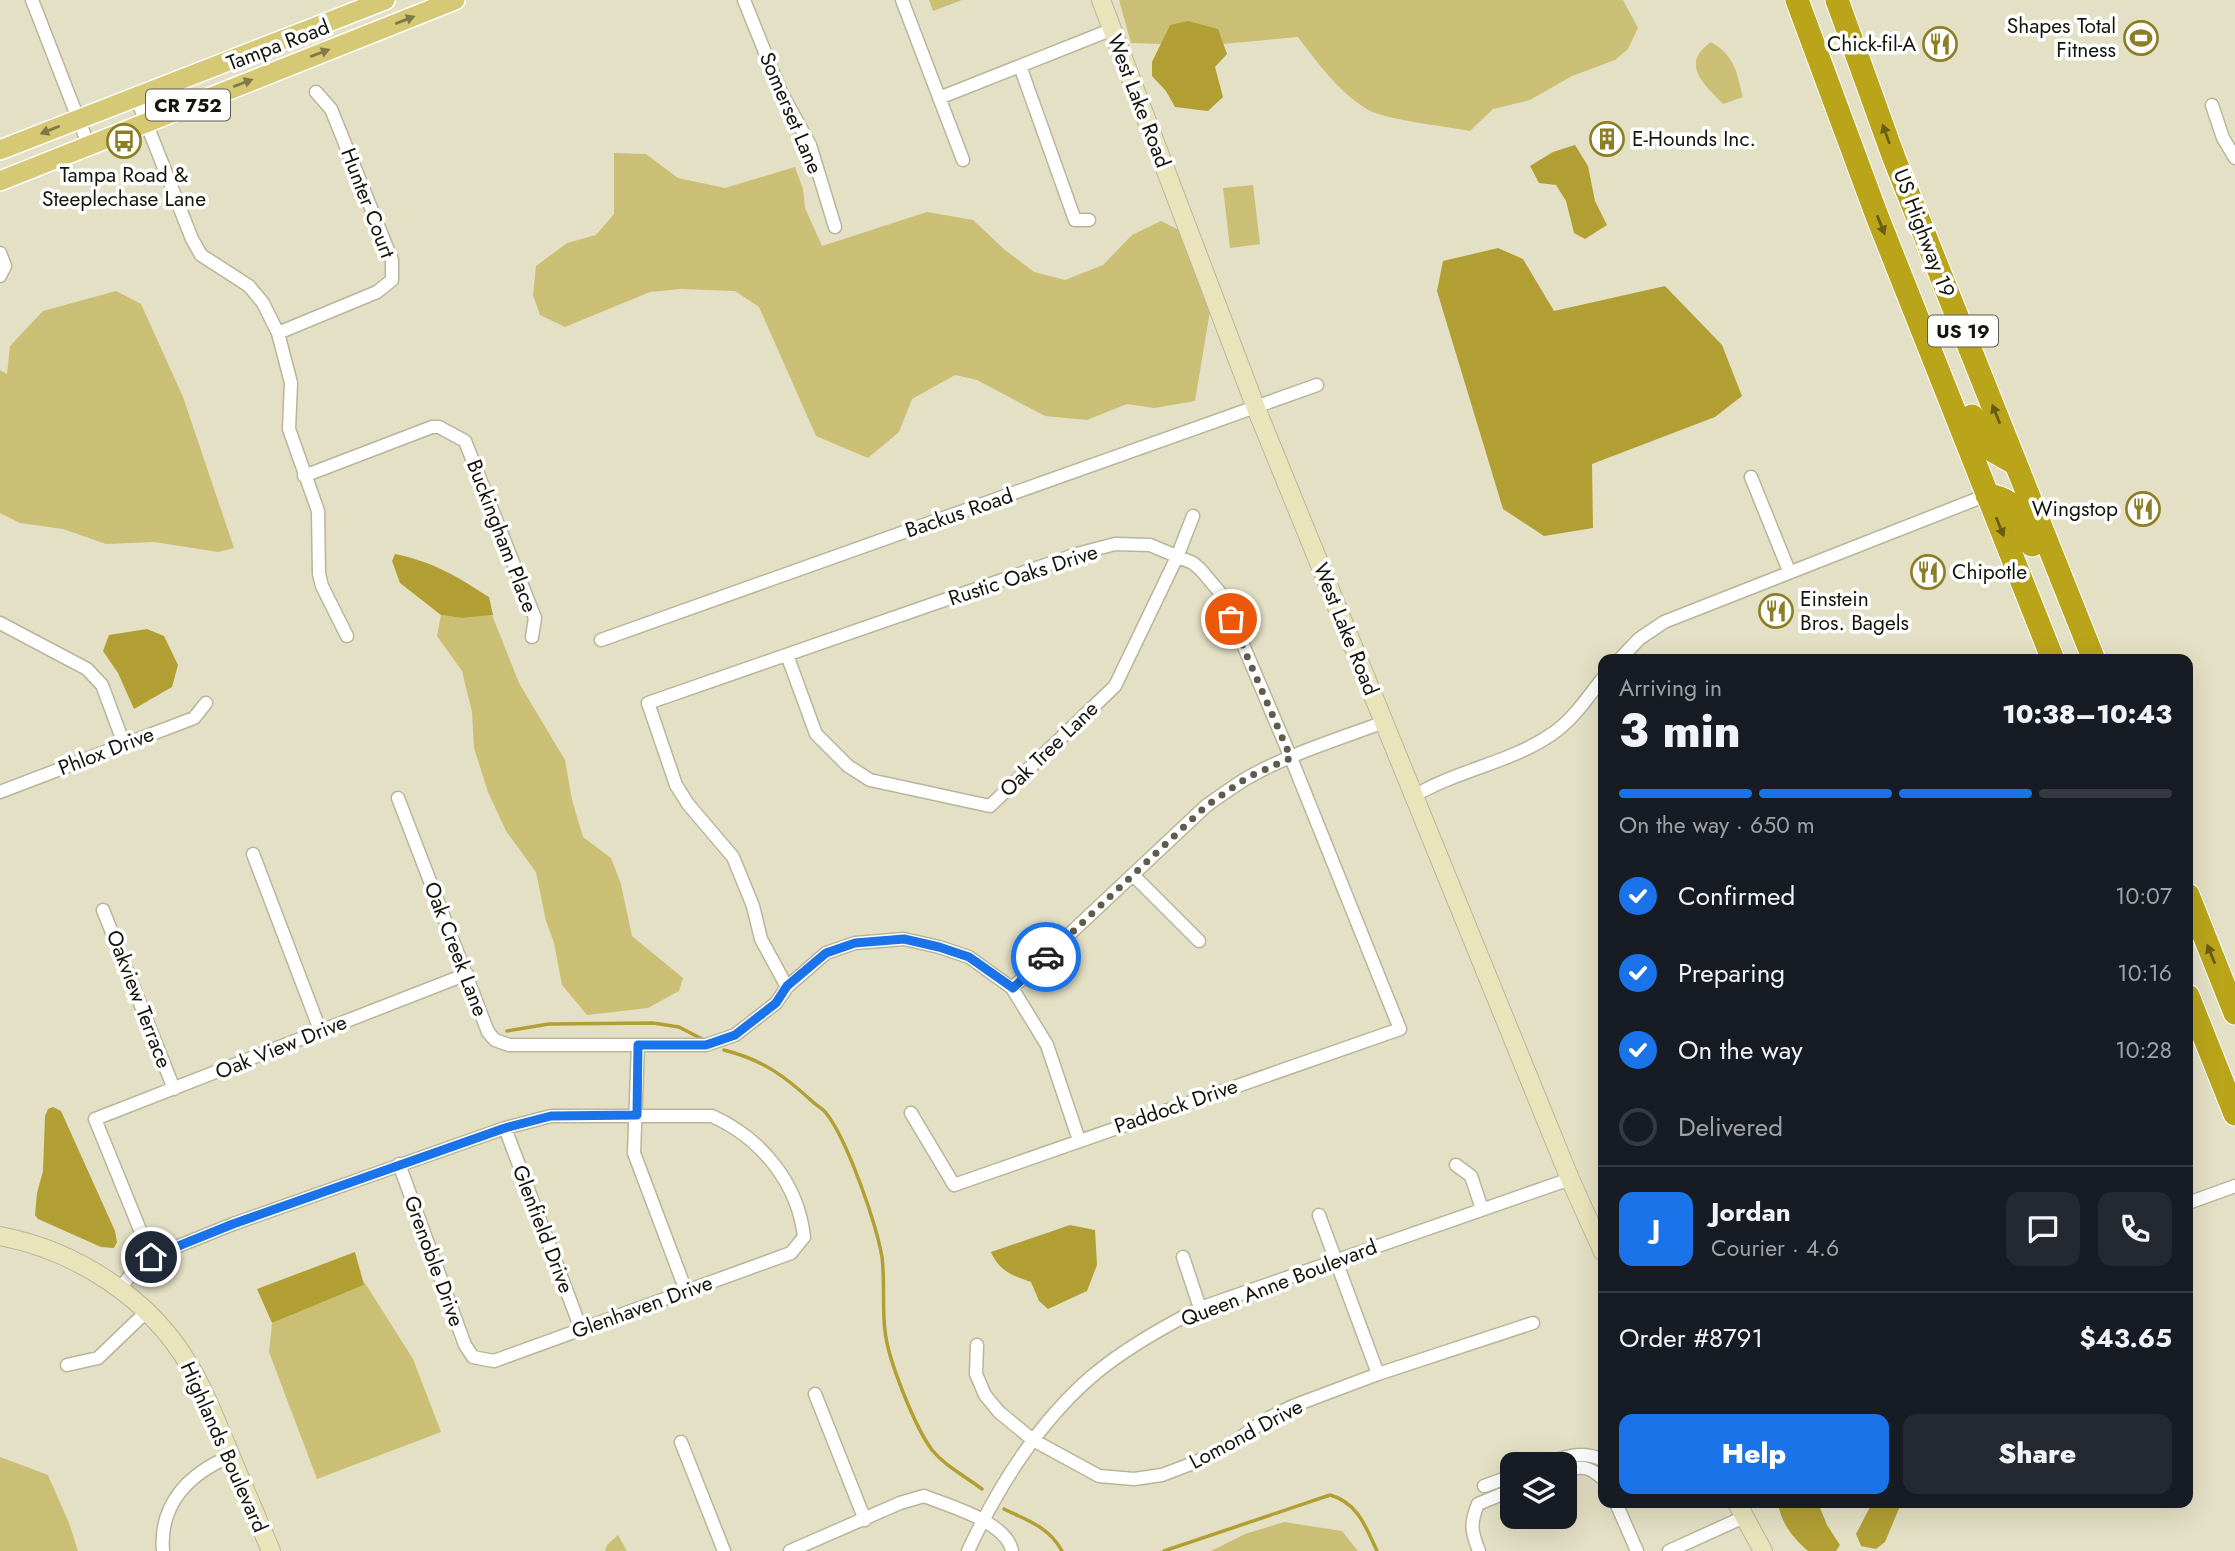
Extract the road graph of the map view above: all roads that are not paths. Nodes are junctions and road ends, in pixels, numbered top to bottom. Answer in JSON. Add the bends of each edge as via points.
{"nodes":[{"id":1,"x":32,"y":0,"type":"edge"},
{"id":2,"x":385,"y":0,"type":"edge"},
{"id":3,"x":456,"y":0,"type":"edge"},
{"id":4,"x":744,"y":0,"type":"edge"},
{"id":5,"x":902,"y":0,"type":"edge"},
{"id":6,"x":1101,"y":0,"type":"edge"},
{"id":7,"x":1797,"y":0,"type":"edge"},
{"id":8,"x":1837,"y":0,"type":"edge"},
{"id":9,"x":345,"y":16,"type":"junction"},
{"id":10,"x":1112,"y":29,"type":"junction"},
{"id":11,"x":354,"y":40,"type":"junction"},
{"id":12,"x":1020,"y":66,"type":"junction"},
{"id":13,"x":316,"y":92,"type":"dead end"},
{"id":14,"x":136,"y":97,"type":"junction"},
{"id":15,"x":939,"y":98,"type":"junction"},
{"id":16,"x":2212,"y":105,"type":"dead end"},
{"id":17,"x":79,"y":118,"type":"junction"},
{"id":18,"x":146,"y":121,"type":"junction"},
{"id":19,"x":88,"y":144,"type":"junction"},
{"id":20,"x":0,"y":150,"type":"edge"},
{"id":21,"x":2235,"y":158,"type":"edge"},
{"id":22,"x":963,"y":160,"type":"dead end"},
{"id":23,"x":0,"y":181,"type":"edge"},
{"id":24,"x":1089,"y":220,"type":"dead end"},
{"id":25,"x":835,"y":228,"type":"dead end"},
{"id":26,"x":0,"y":253,"type":"edge"},
{"id":27,"x":0,"y":276,"type":"edge"},
{"id":28,"x":278,"y":333,"type":"junction"},
{"id":29,"x":1945,"y":384,"type":"junction"},
{"id":30,"x":1317,"y":386,"type":"dead end"},
{"id":31,"x":1256,"y":408,"type":"junction"},
{"id":32,"x":2016,"y":464,"type":"junction"},
{"id":33,"x":304,"y":477,"type":"junction"},
{"id":34,"x":1751,"y":477,"type":"dead end"},
{"id":35,"x":1987,"y":495,"type":"junction"},
{"id":36,"x":1193,"y":516,"type":"dead end"},
{"id":37,"x":1177,"y":557,"type":"junction"},
{"id":38,"x":1789,"y":571,"type":"junction"},
{"id":39,"x":0,"y":623,"type":"edge"},
{"id":40,"x":346,"y":636,"type":"dead end"},
{"id":41,"x":532,"y":637,"type":"dead end"},
{"id":42,"x":601,"y":640,"type":"dead end"},
{"id":43,"x":1625,"y":654,"type":"edge"},
{"id":44,"x":2051,"y":654,"type":"edge"},
{"id":45,"x":2088,"y":654,"type":"edge"},
{"id":46,"x":2090,"y":654,"type":"edge"},
{"id":47,"x":787,"y":655,"type":"junction"},
{"id":48,"x":1598,"y":684,"type":"edge"},
{"id":49,"x":206,"y":703,"type":"dead end"},
{"id":50,"x":1384,"y":722,"type":"junction"},
{"id":51,"x":124,"y":744,"type":"junction"},
{"id":52,"x":1291,"y":758,"type":"junction"},
{"id":53,"x":0,"y":792,"type":"edge"},
{"id":54,"x":1414,"y":796,"type":"junction"},
{"id":55,"x":398,"y":798,"type":"dead end"},
{"id":56,"x":253,"y":854,"type":"dead end"},
{"id":57,"x":1133,"y":875,"type":"junction"},
{"id":58,"x":2193,"y":908,"type":"edge"},
{"id":59,"x":103,"y":910,"type":"dead end"},
{"id":60,"x":1199,"y":941,"type":"dead end"},
{"id":61,"x":467,"y":974,"type":"junction"},
{"id":62,"x":2193,"y":983,"type":"edge"},
{"id":63,"x":787,"y":986,"type":"junction"},
{"id":64,"x":1013,"y":988,"type":"junction"},
{"id":65,"x":2193,"y":1009,"type":"edge"},
{"id":66,"x":2235,"y":1013,"type":"edge"},
{"id":67,"x":1400,"y":1029,"type":"joint"},
{"id":68,"x":320,"y":1030,"type":"junction"},
{"id":69,"x":638,"y":1045,"type":"junction"},
{"id":70,"x":2235,"y":1076,"type":"edge"},
{"id":71,"x":174,"y":1089,"type":"junction"},
{"id":72,"x":911,"y":1113,"type":"dead end"},
{"id":73,"x":2235,"y":1114,"type":"edge"},
{"id":74,"x":637,"y":1115,"type":"junction"},
{"id":75,"x":505,"y":1128,"type":"junction"},
{"id":76,"x":1079,"y":1140,"type":"junction"},
{"id":77,"x":399,"y":1164,"type":"junction"},
{"id":78,"x":1456,"y":1165,"type":"dead end"},
{"id":79,"x":1570,"y":1179,"type":"junction"},
{"id":80,"x":2235,"y":1186,"type":"edge"},
{"id":81,"x":2193,"y":1201,"type":"edge"},
{"id":82,"x":1482,"y":1209,"type":"junction"},
{"id":83,"x":1319,"y":1215,"type":"dead end"},
{"id":84,"x":0,"y":1236,"type":"edge"},
{"id":85,"x":1598,"y":1241,"type":"edge"},
{"id":86,"x":151,"y":1257,"type":"junction"},
{"id":87,"x":1183,"y":1257,"type":"dead end"},
{"id":88,"x":1336,"y":1259,"type":"junction"},
{"id":89,"x":120,"y":1289,"type":"junction"},
{"id":90,"x":686,"y":1291,"type":"junction"},
{"id":91,"x":1200,"y":1308,"type":"junction"},
{"id":92,"x":146,"y":1312,"type":"junction"},
{"id":93,"x":1533,"y":1323,"type":"dead end"},
{"id":94,"x":581,"y":1329,"type":"junction"},
{"id":95,"x":977,"y":1345,"type":"dead end"},
{"id":96,"x":473,"y":1357,"type":"joint"},
{"id":97,"x":67,"y":1365,"type":"dead end"},
{"id":98,"x":1378,"y":1374,"type":"junction"},
{"id":99,"x":815,"y":1394,"type":"dead end"},
{"id":100,"x":1033,"y":1440,"type":"junction"},
{"id":101,"x":681,"y":1442,"type":"dead end"},
{"id":102,"x":1577,"y":1454,"type":"edge"},
{"id":103,"x":231,"y":1456,"type":"junction"},
{"id":104,"x":1598,"y":1458,"type":"edge"},
{"id":105,"x":1577,"y":1467,"type":"edge"},
{"id":106,"x":1598,"y":1474,"type":"edge"},
{"id":107,"x":1500,"y":1480,"type":"edge"},
{"id":108,"x":1484,"y":1486,"type":"dead end"},
{"id":109,"x":1500,"y":1495,"type":"edge"},
{"id":110,"x":1618,"y":1508,"type":"edge"},
{"id":111,"x":1741,"y":1510,"type":"edge"},
{"id":112,"x":865,"y":1520,"type":"junction"},
{"id":113,"x":982,"y":1521,"type":"junction"},
{"id":114,"x":163,"y":1551,"type":"edge"},
{"id":115,"x":271,"y":1551,"type":"edge"},
{"id":116,"x":724,"y":1551,"type":"edge"},
{"id":117,"x":790,"y":1551,"type":"edge"},
{"id":118,"x":968,"y":1551,"type":"edge"},
{"id":119,"x":1012,"y":1551,"type":"edge"},
{"id":120,"x":1479,"y":1551,"type":"edge"},
{"id":121,"x":1637,"y":1551,"type":"edge"},
{"id":122,"x":1669,"y":1551,"type":"edge"},
{"id":123,"x":1763,"y":1551,"type":"edge"}],
"edges":[{"from":1,"to":17,"type":"street"},
{"from":2,"to":9,"type":"main road","name":"Tampa Road","number":"CR 752"},
{"from":11,"to":3,"type":"main road","name":"Tampa Road","number":"CR 752","one_way":true},
{"from":4,"to":25,"type":"street","name":"Somerset Lane","via":[[781,92],[810,145]]},
{"from":5,"to":15,"type":"street"},
{"from":6,"to":10,"type":"street","name":"West Lake Road"},
{"from":7,"to":29,"type":"highway","name":"US Highway 19","number":"US 19","one_way":true},
{"from":32,"to":8,"type":"highway","name":"US Highway 19","number":"US 19","one_way":true,"via":[[1894,158]]},
{"from":9,"to":11,"type":"street"},
{"from":9,"to":14,"type":"main road","name":"Tampa Road","number":"CR 752"},
{"from":10,"to":12,"type":"street"},
{"from":10,"to":31,"type":"street","name":"West Lake Road"},
{"from":18,"to":11,"type":"main road","name":"Tampa Road","number":"CR 752","one_way":true},
{"from":12,"to":15,"type":"street"},
{"from":12,"to":24,"type":"street","via":[[1075,220]]},
{"from":13,"to":28,"type":"street","name":"Hunter Court","via":[[331,109],[387,247],[392,280],[377,292]]},
{"from":14,"to":17,"type":"main road","name":"Tampa Road","number":"CR 752"},
{"from":14,"to":18,"type":"street"},
{"from":15,"to":22,"type":"street"},
{"from":16,"to":21,"type":"street"},
{"from":17,"to":19,"type":"street"},
{"from":17,"to":20,"type":"main road","name":"Tampa Road","number":"CR 752","one_way":true},
{"from":18,"to":19,"type":"main road","name":"Tampa Road","number":"CR 752"},
{"from":18,"to":28,"type":"street","via":[[201,255],[249,286]]},
{"from":19,"to":23,"type":"main road","name":"Tampa Road","number":"CR 752"},
{"from":26,"to":27,"type":"street","via":[[5,266]]},
{"from":28,"to":33,"type":"street","via":[[291,383],[289,429]]},
{"from":29,"to":32,"type":"highway","via":[[1960,389],[1988,448]]},
{"from":29,"to":35,"type":"highway","name":"US Highway 19","number":"US 19"},
{"from":30,"to":31,"type":"street","name":"Backus Road"},
{"from":31,"to":42,"type":"street","name":"Backus Road"},
{"from":31,"to":50,"type":"street","name":"West Lake Road"},
{"from":32,"to":46,"type":"highway","name":"US Highway 19","number":"US 19"},
{"from":33,"to":40,"type":"street","via":[[318,511],[319,575]]},
{"from":33,"to":41,"type":"street","name":"Buckingham Place","via":[[432,427],[465,440],[535,618]]},
{"from":34,"to":38,"type":"street"},
{"from":35,"to":38,"type":"street"},
{"from":35,"to":44,"type":"highway","name":"US Highway 19","number":"US 19","one_way":true},
{"from":35,"to":45,"type":"highway","via":[[2010,502],[2023,521],[2058,610]]},
{"from":36,"to":37,"type":"street"},
{"from":37,"to":47,"type":"street","name":"Rustic Oaks Drive","via":[[1150,545],[1115,544]]},
{"from":37,"to":47,"type":"street","name":"Oak Tree Lane","via":[[1115,686],[990,806],[870,780],[848,766],[816,734]]},
{"from":37,"to":52,"type":"street","name":"Rustic Oaks Drive","via":[[1201,570],[1222,595]]},
{"from":38,"to":43,"type":"street","via":[[1664,622]]},
{"from":39,"to":51,"type":"street","via":[[87,669],[102,685]]},
{"from":47,"to":63,"type":"street","name":"Rustic Oaks Drive","via":[[648,703],[676,785],[733,857],[761,940]]},
{"from":48,"to":54,"type":"street","via":[[1552,734]]},
{"from":49,"to":51,"type":"street","name":"Phlox Drive","via":[[194,718]]},
{"from":50,"to":52,"type":"street"},
{"from":50,"to":54,"type":"street","name":"West Lake Road"},
{"from":51,"to":53,"type":"street","name":"Phlox Drive"},
{"from":52,"to":57,"type":"street","via":[[1248,777],[1206,806]]},
{"from":52,"to":67,"type":"street","name":"Rustic Oaks Drive"},
{"from":54,"to":79,"type":"street","name":"West Lake Road"},
{"from":55,"to":61,"type":"street","name":"Oak Creek Lane"},
{"from":56,"to":68,"type":"street"},
{"from":57,"to":60,"type":"street"},
{"from":57,"to":64,"type":"street"},
{"from":66,"to":58,"type":"highway","one_way":true},
{"from":59,"to":71,"type":"street","name":"Oakview Terrace"},
{"from":61,"to":68,"type":"street","name":"Oak View Drive"},
{"from":61,"to":69,"type":"street","name":"Oak Creek Lane","via":[[495,1040],[509,1045]]},
{"from":62,"to":70,"type":"highway","via":[[2204,999]]},
{"from":63,"to":64,"type":"street","name":"Oak Creek Lane","via":[[826,953],[855,943],[904,939],[969,957]]},
{"from":63,"to":69,"type":"street","name":"Oak Creek Lane","via":[[776,1003],[735,1035],[706,1045]]},
{"from":64,"to":76,"type":"street","name":"Oak Creek Lane","via":[[1047,1045]]},
{"from":65,"to":73,"type":"highway"},
{"from":67,"to":76,"type":"street","name":"Paddock Drive"},
{"from":68,"to":71,"type":"street","name":"Oak View Drive"},
{"from":69,"to":74,"type":"street"},
{"from":71,"to":86,"type":"street","name":"Oak View Drive","via":[[94,1119]]},
{"from":72,"to":76,"type":"street","name":"Paddock Drive","via":[[954,1185]]},
{"from":74,"to":75,"type":"street","via":[[551,1116]]},
{"from":74,"to":90,"type":"street","via":[[634,1153]]},
{"from":74,"to":90,"type":"street","name":"Glenhaven Drive","via":[[712,1116],[732,1125],[772,1159],[802,1223],[804,1237],[791,1253]]},
{"from":75,"to":77,"type":"street"},
{"from":75,"to":94,"type":"street","name":"Glenfield Drive"},
{"from":77,"to":86,"type":"street"},
{"from":77,"to":96,"type":"street","name":"Grenoble Drive"},
{"from":78,"to":82,"type":"street","via":[[1471,1176]]},
{"from":79,"to":82,"type":"street","name":"Queen Anne Boulevard"},
{"from":79,"to":85,"type":"street","name":"West Lake Road"},
{"from":80,"to":81,"type":"street"},
{"from":82,"to":88,"type":"street","name":"Queen Anne Boulevard"},
{"from":83,"to":88,"type":"street"},
{"from":84,"to":89,"type":"street","name":"Highlands Boulevard","via":[[55,1252]]},
{"from":86,"to":89,"type":"street"},
{"from":87,"to":91,"type":"street"},
{"from":88,"to":91,"type":"street","name":"Queen Anne Boulevard"},
{"from":88,"to":98,"type":"street"},
{"from":89,"to":92,"type":"street","name":"Highlands Boulevard"},
{"from":90,"to":94,"type":"street","name":"Glenhaven Drive"},
{"from":91,"to":100,"type":"street","name":"Queen Anne Boulevard","via":[[1127,1350],[1093,1376]]},
{"from":92,"to":97,"type":"street","via":[[98,1358]]},
{"from":92,"to":103,"type":"street","name":"Highlands Boulevard","via":[[189,1365]]},
{"from":93,"to":98,"type":"street","name":"Lomond Drive"},
{"from":94,"to":96,"type":"street","name":"Glenhaven Drive","via":[[494,1362]]},
{"from":95,"to":100,"type":"street","name":"Lomond Drive","via":[[976,1374],[985,1395]]},
{"from":98,"to":100,"type":"street","name":"Lomond Drive","via":[[1293,1406],[1230,1445],[1162,1475],[1107,1478]]},
{"from":99,"to":112,"type":"street"},
{"from":100,"to":113,"type":"street","name":"Queen Anne Boulevard"},
{"from":101,"to":116,"type":"street"},
{"from":102,"to":104,"type":"street"},
{"from":103,"to":114,"type":"street","via":[[201,1471],[177,1494],[166,1516]]},
{"from":103,"to":115,"type":"street","name":"Highlands Boulevard"},
{"from":105,"to":106,"type":"street"},
{"from":107,"to":108,"type":"street"},
{"from":109,"to":120,"type":"street","via":[[1478,1503],[1471,1520]]},
{"from":110,"to":121,"type":"street"},
{"from":111,"to":122,"type":"street"},
{"from":111,"to":123,"type":"street"},
{"from":112,"to":113,"type":"street","via":[[924,1496]]},
{"from":112,"to":117,"type":"street"},
{"from":113,"to":118,"type":"street","name":"Queen Anne Boulevard"},
{"from":113,"to":119,"type":"street","via":[[1006,1536]]}]}
